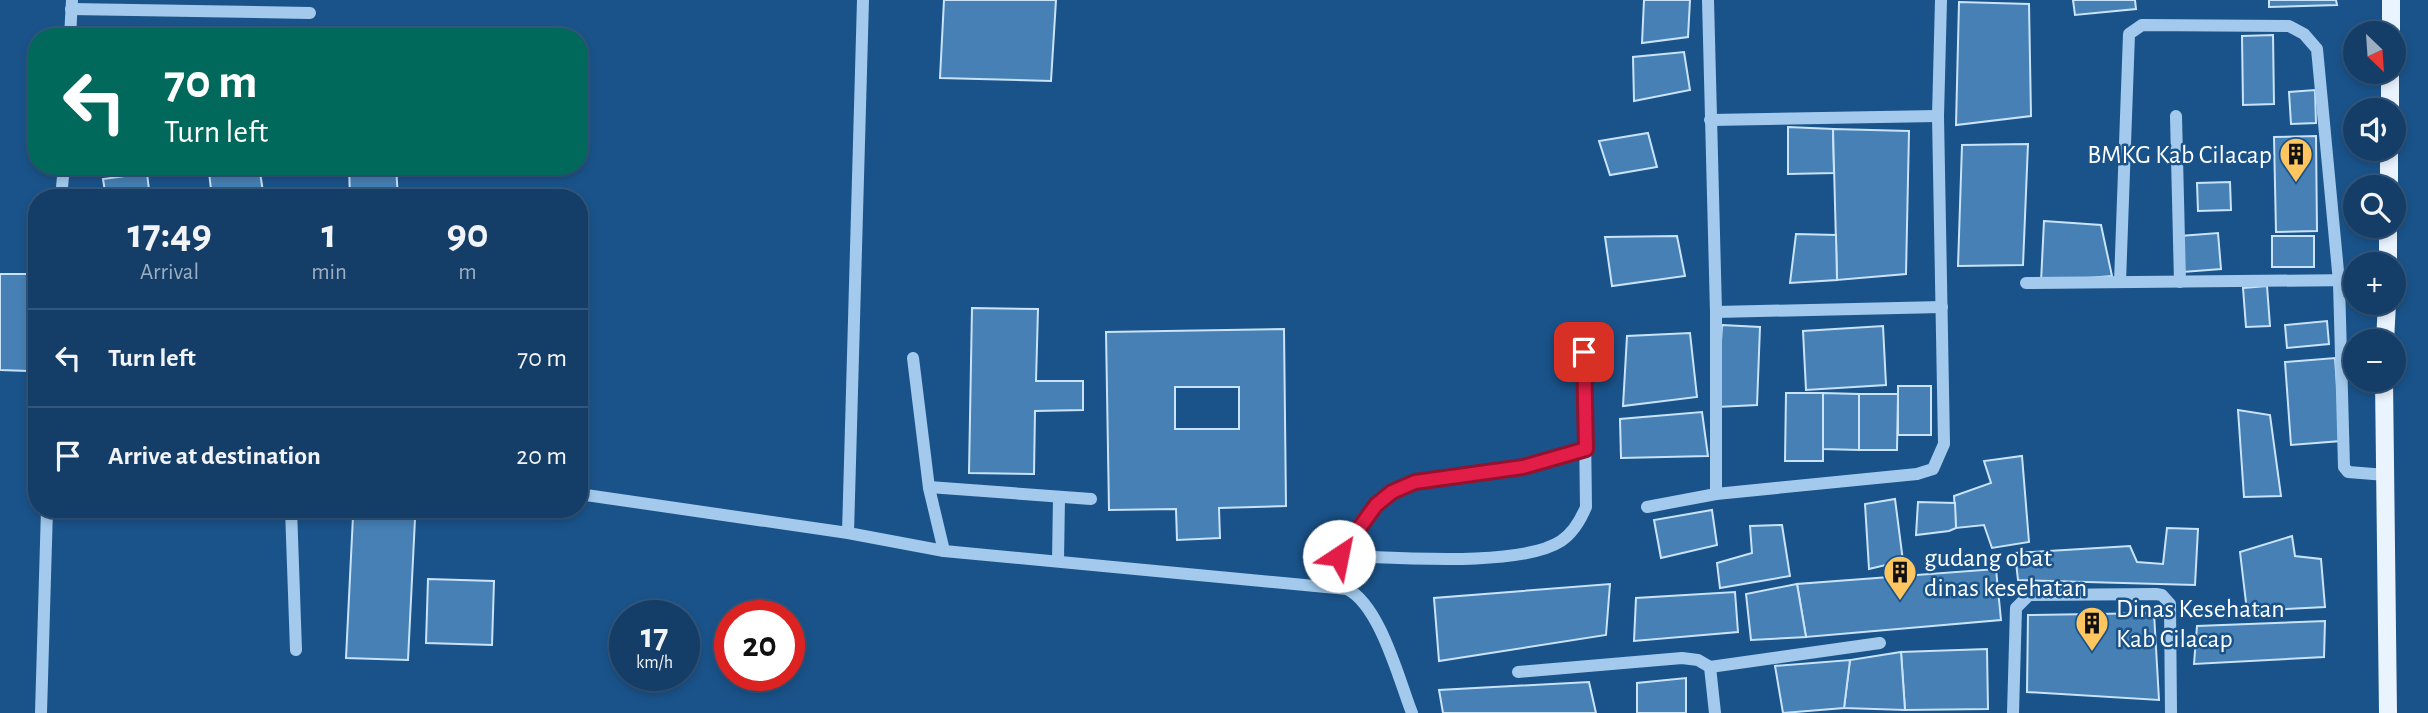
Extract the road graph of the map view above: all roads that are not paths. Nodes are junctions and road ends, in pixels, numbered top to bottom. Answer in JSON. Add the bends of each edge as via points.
{"nodes":[{"id":1,"x":863,"y":0,"type":"edge"},
{"id":2,"x":1708,"y":0,"type":"edge"},
{"id":3,"x":1941,"y":0,"type":"edge"},
{"id":4,"x":2391,"y":0,"type":"edge"},
{"id":5,"x":71,"y":4,"type":"edge"},
{"id":6,"x":310,"y":13,"type":"dead end"},
{"id":7,"x":2391,"y":21,"type":"edge"},
{"id":8,"x":70,"y":28,"type":"edge"},
{"id":9,"x":1938,"y":116,"type":"junction"},
{"id":10,"x":2176,"y":116,"type":"dead end"},
{"id":11,"x":1710,"y":120,"type":"junction"},
{"id":12,"x":2120,"y":282,"type":"junction"},
{"id":13,"x":2180,"y":282,"type":"junction"},
{"id":14,"x":2339,"y":282,"type":"junction"},
{"id":15,"x":2343,"y":282,"type":"edge"},
{"id":16,"x":2026,"y":283,"type":"dead end"},
{"id":17,"x":1942,"y":307,"type":"junction"},
{"id":18,"x":1716,"y":312,"type":"junction"},
{"id":19,"x":1584,"y":352,"type":"dead end"},
{"id":20,"x":914,"y":358,"type":"dead end"},
{"id":21,"x":2384,"y":392,"type":"edge"},
{"id":22,"x":1586,"y":449,"type":"junction"},
{"id":23,"x":2386,"y":475,"type":"junction"},
{"id":24,"x":929,"y":487,"type":"junction"},
{"id":25,"x":1716,"y":494,"type":"junction"},
{"id":26,"x":588,"y":495,"type":"edge"},
{"id":27,"x":1059,"y":497,"type":"junction"},
{"id":28,"x":1091,"y":499,"type":"dead end"},
{"id":29,"x":1647,"y":508,"type":"dead end"},
{"id":30,"x":47,"y":518,"type":"edge"},
{"id":31,"x":291,"y":518,"type":"edge"},
{"id":32,"x":848,"y":533,"type":"junction"},
{"id":33,"x":944,"y":551,"type":"junction"},
{"id":34,"x":1339,"y":556,"type":"junction"},
{"id":35,"x":1058,"y":561,"type":"junction"},
{"id":36,"x":1325,"y":587,"type":"junction"},
{"id":37,"x":1881,"y":643,"type":"dead end"},
{"id":38,"x":296,"y":650,"type":"dead end"},
{"id":39,"x":1710,"y":667,"type":"junction"},
{"id":40,"x":1518,"y":672,"type":"dead end"},
{"id":41,"x":41,"y":713,"type":"edge"},
{"id":42,"x":1412,"y":713,"type":"edge"},
{"id":43,"x":1715,"y":713,"type":"edge"},
{"id":44,"x":2013,"y":713,"type":"edge"},
{"id":45,"x":2171,"y":713,"type":"edge"},
{"id":46,"x":2388,"y":713,"type":"edge"}],
"edges":[{"from":1,"to":32,"type":"street"},
{"from":2,"to":11,"type":"street"},
{"from":3,"to":9,"type":"street"},
{"from":4,"to":7,"type":"main road"},
{"from":5,"to":6,"type":"street"},
{"from":5,"to":8,"type":"street"},
{"from":9,"to":11,"type":"street"},
{"from":9,"to":17,"type":"street"},
{"from":10,"to":13,"type":"street"},
{"from":11,"to":18,"type":"street"},
{"from":12,"to":13,"type":"street"},
{"from":12,"to":14,"type":"street","via":[[2126,41],[2142,25],[2289,26],[2312,41],[2317,49]]},
{"from":12,"to":16,"type":"street"},
{"from":13,"to":14,"type":"street"},
{"from":14,"to":15,"type":"street"},
{"from":14,"to":23,"type":"street","via":[[2344,467],[2348,472]]},
{"from":17,"to":18,"type":"street"},
{"from":17,"to":25,"type":"street","via":[[1944,444],[1933,469]]},
{"from":18,"to":25,"type":"street"},
{"from":19,"to":22,"type":"street"},
{"from":20,"to":24,"type":"street"},
{"from":21,"to":23,"type":"main road"},
{"from":22,"to":34,"type":"street","via":[[1523,467],[1415,482],[1376,505]]},
{"from":22,"to":34,"type":"street","via":[[1586,506],[1581,519],[1563,540],[1547,548],[1454,557]]},
{"from":23,"to":46,"type":"main road"},
{"from":24,"to":27,"type":"street"},
{"from":24,"to":33,"type":"street"},
{"from":25,"to":29,"type":"street"},
{"from":26,"to":32,"type":"street"},
{"from":27,"to":28,"type":"street"},
{"from":27,"to":35,"type":"street"},
{"from":30,"to":41,"type":"street"},
{"from":31,"to":38,"type":"street"},
{"from":32,"to":33,"type":"street"},
{"from":33,"to":35,"type":"street"},
{"from":34,"to":36,"type":"street"},
{"from":35,"to":36,"type":"street"},
{"from":36,"to":42,"type":"street","via":[[1348,589],[1365,604]]},
{"from":37,"to":39,"type":"street"},
{"from":39,"to":40,"type":"street","via":[[1682,658]]},
{"from":39,"to":43,"type":"street"},
{"from":44,"to":45,"type":"street","via":[[2016,608],[2021,600],[2029,595],[2162,594],[2169,604]]}]}
